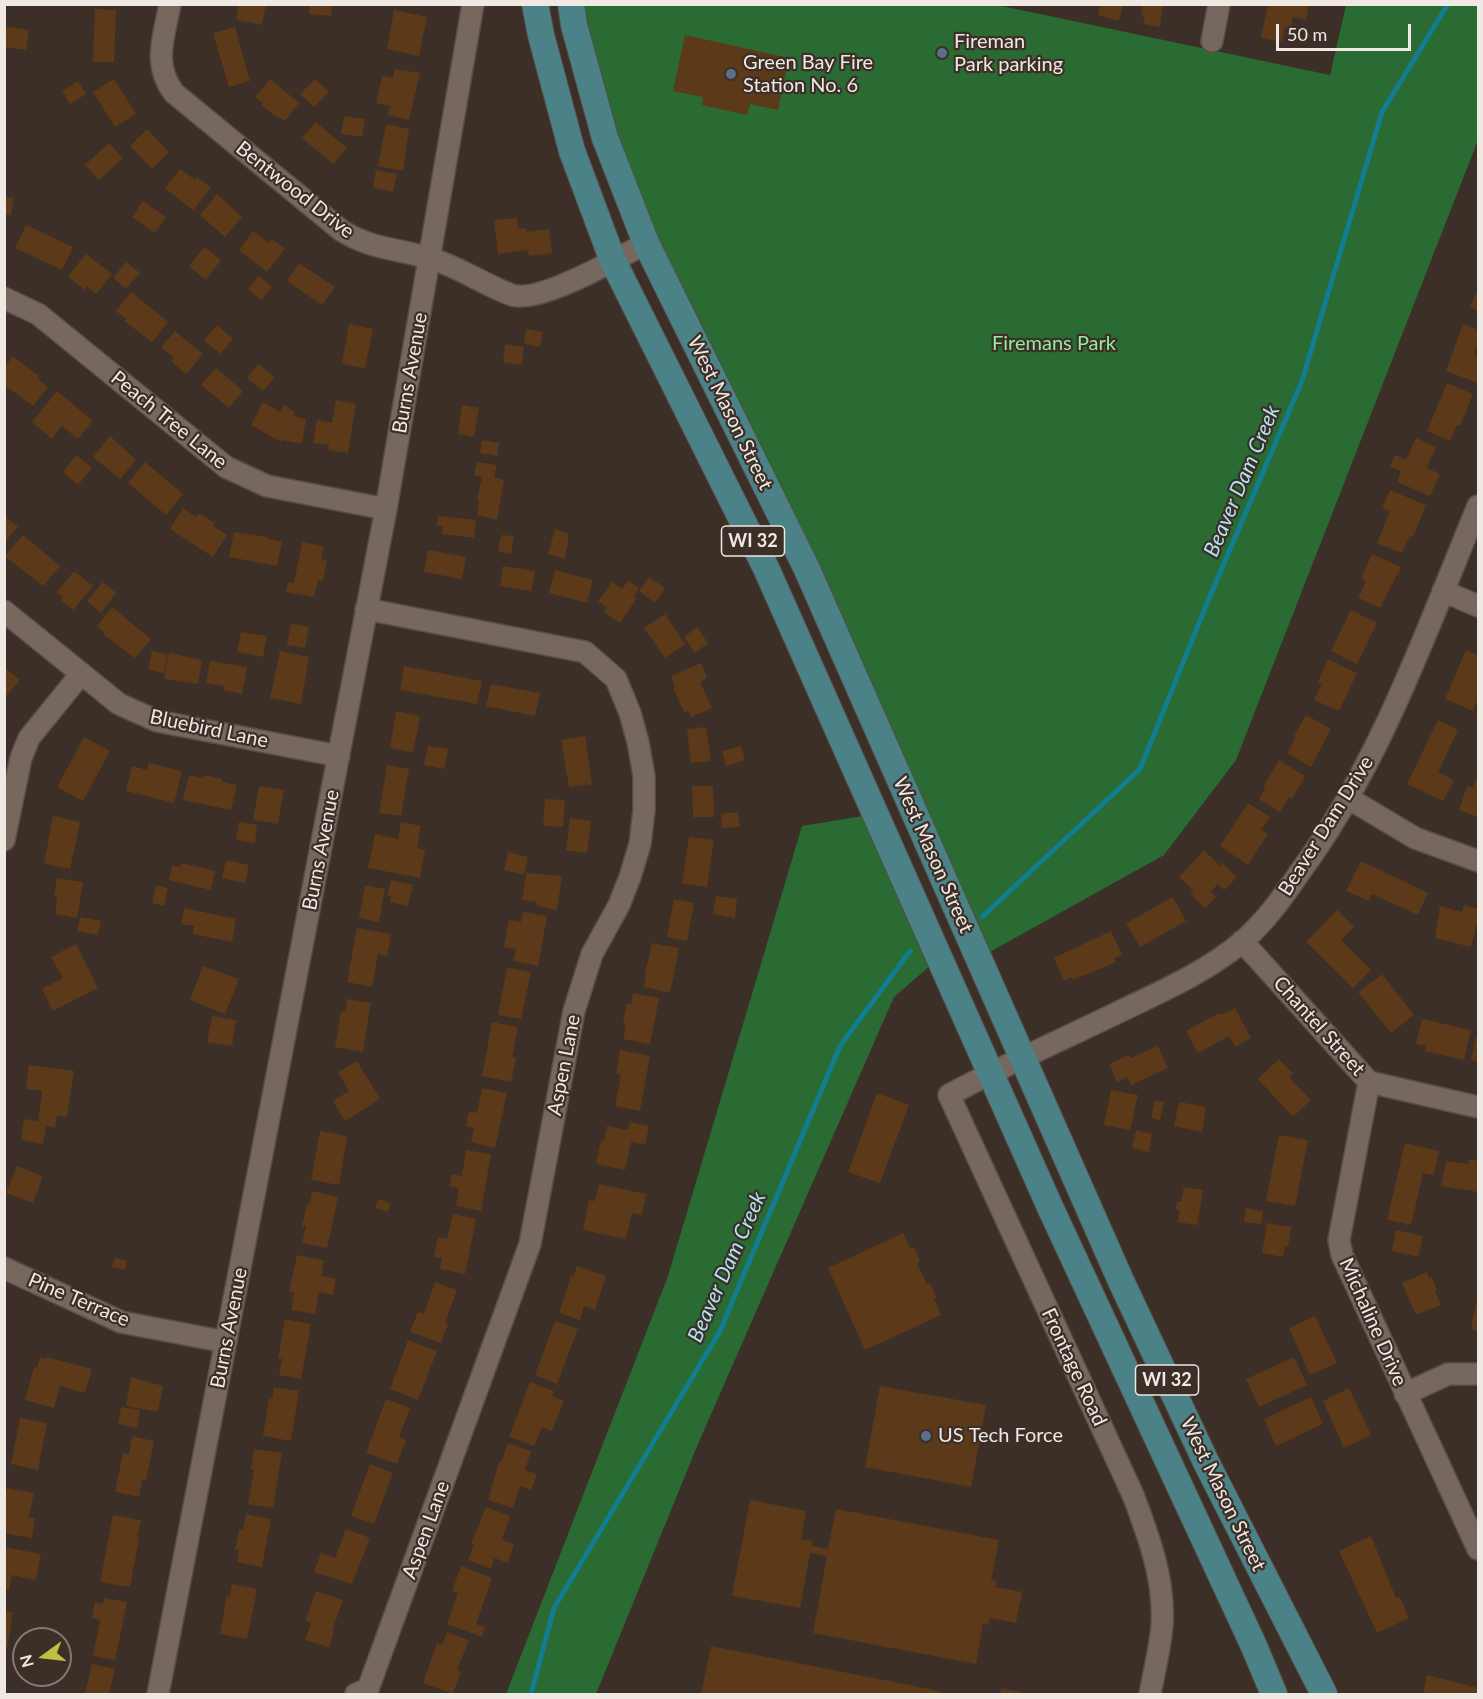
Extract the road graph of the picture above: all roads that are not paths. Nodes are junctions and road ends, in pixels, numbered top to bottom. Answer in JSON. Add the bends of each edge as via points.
{"nodes":[{"id":1,"x":170,"y":4,"type":"edge"},
{"id":2,"x":473,"y":4,"type":"edge"},
{"id":3,"x":536,"y":4,"type":"edge"},
{"id":4,"x":571,"y":4,"type":"edge"},
{"id":5,"x":1219,"y":4,"type":"edge"},
{"id":6,"x":1212,"y":41,"type":"dead end"},
{"id":7,"x":646,"y":243,"type":"junction"},
{"id":8,"x":430,"y":258,"type":"junction"},
{"id":9,"x":613,"y":261,"type":"junction"},
{"id":10,"x":4,"y":298,"type":"edge"},
{"id":11,"x":1479,"y":506,"type":"edge"},
{"id":12,"x":386,"y":509,"type":"junction"},
{"id":13,"x":1443,"y":591,"type":"junction"},
{"id":14,"x":1479,"y":606,"type":"edge"},
{"id":15,"x":366,"y":609,"type":"junction"},
{"id":16,"x":4,"y":611,"type":"edge"},
{"id":17,"x":81,"y":674,"type":"junction"},
{"id":18,"x":339,"y":756,"type":"junction"},
{"id":19,"x":1348,"y":798,"type":"junction"},
{"id":20,"x":4,"y":840,"type":"edge"},
{"id":21,"x":1479,"y":861,"type":"edge"},
{"id":22,"x":1242,"y":941,"type":"junction"},
{"id":23,"x":1021,"y":1059,"type":"junction"},
{"id":24,"x":990,"y":1072,"type":"junction"},
{"id":25,"x":1369,"y":1082,"type":"junction"},
{"id":26,"x":1479,"y":1107,"type":"edge"},
{"id":27,"x":4,"y":1268,"type":"edge"},
{"id":28,"x":226,"y":1342,"type":"junction"},
{"id":29,"x":1479,"y":1374,"type":"edge"},
{"id":30,"x":1405,"y":1394,"type":"junction"},
{"id":31,"x":1479,"y":1549,"type":"edge"},
{"id":32,"x":159,"y":1695,"type":"edge"},
{"id":33,"x":356,"y":1695,"type":"edge"},
{"id":34,"x":1150,"y":1695,"type":"edge"},
{"id":35,"x":1274,"y":1695,"type":"edge"},
{"id":36,"x":1324,"y":1695,"type":"edge"}],
"edges":[{"from":1,"to":8,"type":"street","name":"Bentwood Drive","via":[[160,56],[166,83],[174,93],[342,231],[379,248]]},
{"from":2,"to":8,"type":"street","name":"Burns Avenue"},
{"from":3,"to":9,"type":"main road","name":"West Mason Street","number":"WI 32","via":[[572,151]]},
{"from":4,"to":7,"type":"main road","name":"West Mason Street","number":"WI 32","via":[[604,138]]},
{"from":5,"to":6,"type":"street"},
{"from":7,"to":9,"type":"street","name":"Bentwood Drive"},
{"from":7,"to":23,"type":"main road","name":"West Mason Street","number":"WI 32","via":[[806,567]]},
{"from":8,"to":9,"type":"street","name":"Bentwood Drive","via":[[514,296],[546,292]]},
{"from":8,"to":12,"type":"street","name":"Burns Avenue"},
{"from":9,"to":24,"type":"main road","name":"West Mason Street","number":"WI 32","via":[[766,568]]},
{"from":10,"to":12,"type":"street","name":"Peach Tree Lane","via":[[38,314],[226,468],[267,486]]},
{"from":11,"to":13,"type":"street","name":"Beaver Dam Drive"},
{"from":12,"to":15,"type":"street","name":"Burns Avenue"},
{"from":13,"to":14,"type":"street"},
{"from":13,"to":19,"type":"street","name":"Beaver Dam Drive","via":[[1388,722]]},
{"from":15,"to":18,"type":"street","name":"Burns Avenue"},
{"from":15,"to":33,"type":"street","name":"Aspen Lane","via":[[585,652],[616,679],[630,713],[644,776],[644,810],[640,844],[630,877],[592,954],[574,1011],[530,1244],[368,1689]]},
{"from":16,"to":17,"type":"street","name":"Bluebird Lane"},
{"from":17,"to":18,"type":"street","name":"Bluebird Lane","via":[[119,704],[157,721]]},
{"from":17,"to":20,"type":"street","via":[[29,738],[21,758]]},
{"from":18,"to":28,"type":"street","name":"Burns Avenue"},
{"from":19,"to":21,"type":"street","via":[[1415,838]]},
{"from":19,"to":22,"type":"street","name":"Beaver Dam Drive","via":[[1280,900]]},
{"from":22,"to":23,"type":"street","name":"Beaver Dam Drive","via":[[1190,978]]},
{"from":22,"to":25,"type":"street","name":"Chantel Street"},
{"from":23,"to":24,"type":"street","name":"Beaver Dam Drive"},
{"from":23,"to":36,"type":"main road","name":"West Mason Street","number":"WI 32","via":[[1201,1452]]},
{"from":24,"to":34,"type":"street","name":"Frontage Road","via":[[949,1095],[1129,1486],[1146,1531],[1162,1605]]},
{"from":24,"to":35,"type":"main road","name":"West Mason Street","number":"WI 32"},
{"from":25,"to":26,"type":"street","name":"Chantel Street"},
{"from":25,"to":30,"type":"street","name":"Michaline Drive","via":[[1339,1240],[1345,1264]]},
{"from":27,"to":28,"type":"street","name":"Pine Terrace","via":[[121,1322]]},
{"from":28,"to":32,"type":"street","name":"Burns Avenue"},
{"from":29,"to":30,"type":"street","via":[[1448,1374]]},
{"from":30,"to":31,"type":"street","name":"Michaline Drive"}]}
